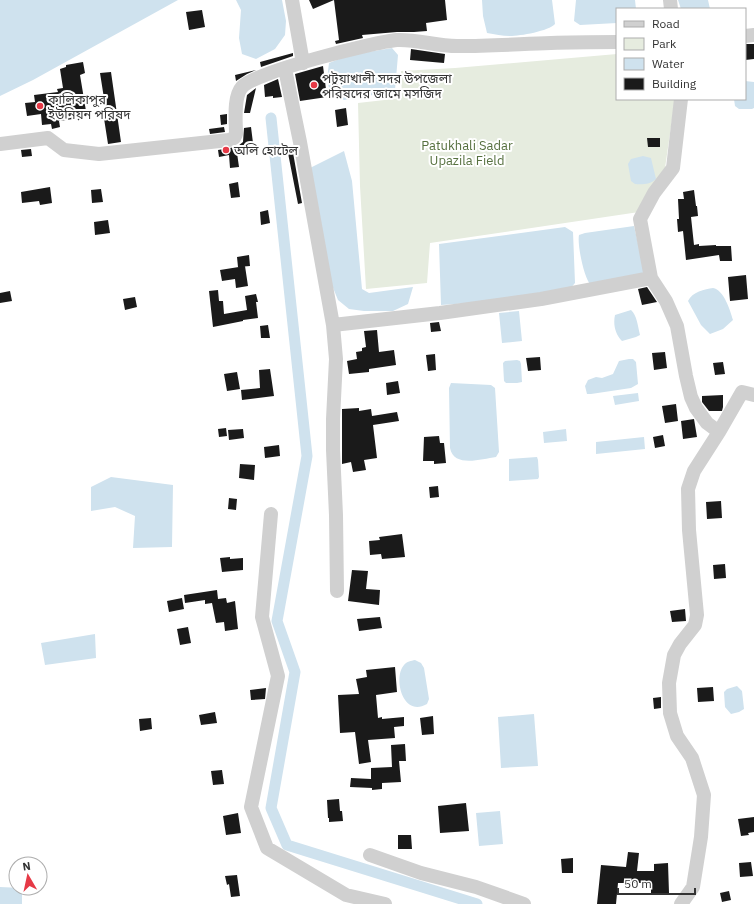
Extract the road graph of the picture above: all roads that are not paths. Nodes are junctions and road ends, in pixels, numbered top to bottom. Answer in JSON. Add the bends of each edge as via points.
{"nodes":[{"id":1,"x":292,"y":0,"type":"edge"},
{"id":2,"x":616,"y":42,"type":"edge"},
{"id":3,"x":303,"y":63,"type":"junction"},
{"id":4,"x":285,"y":69,"type":"junction"},
{"id":5,"x":681,"y":100,"type":"edge"},
{"id":6,"x":0,"y":144,"type":"edge"},
{"id":7,"x":651,"y":278,"type":"junction"},
{"id":8,"x":333,"y":325,"type":"junction"},
{"id":9,"x":754,"y":395,"type":"edge"},
{"id":10,"x":719,"y":432,"type":"junction"},
{"id":11,"x":271,"y":514,"type":"dead end"},
{"id":12,"x":337,"y":591,"type":"dead end"},
{"id":13,"x":370,"y":855,"type":"dead end"},
{"id":14,"x":501,"y":900,"type":"edge"},
{"id":15,"x":386,"y":904,"type":"edge"},
{"id":16,"x":524,"y":904,"type":"edge"},
{"id":17,"x":681,"y":904,"type":"edge"}],
"edges":[{"from":1,"to":3,"type":"street"},
{"from":2,"to":3,"type":"street","via":[[458,46],[396,40]]},
{"from":3,"to":4,"type":"street"},
{"from":4,"to":6,"type":"street","via":[[251,80],[243,86],[237,98],[236,134],[229,140],[99,154],[64,150],[48,138]]},
{"from":4,"to":8,"type":"street"},
{"from":5,"to":7,"type":"street","via":[[673,168],[654,193],[640,219]]},
{"from":7,"to":8,"type":"street","via":[[541,299]]},
{"from":7,"to":10,"type":"street","via":[[666,301],[677,326],[688,389],[693,402],[707,423]]},
{"from":8,"to":12,"type":"street","via":[[336,359],[332,419]]},
{"from":9,"to":10,"type":"street","via":[[742,392]]},
{"from":10,"to":17,"type":"street","via":[[694,471],[688,488],[697,615],[695,625],[674,655],[669,683],[670,713],[678,736],[692,758],[704,794],[693,887]]},
{"from":11,"to":15,"type":"street","via":[[262,617],[278,676],[251,807],[267,848],[346,895]]},
{"from":13,"to":14,"type":"street","via":[[421,873],[476,887]]},
{"from":14,"to":16,"type":"street"}]}
